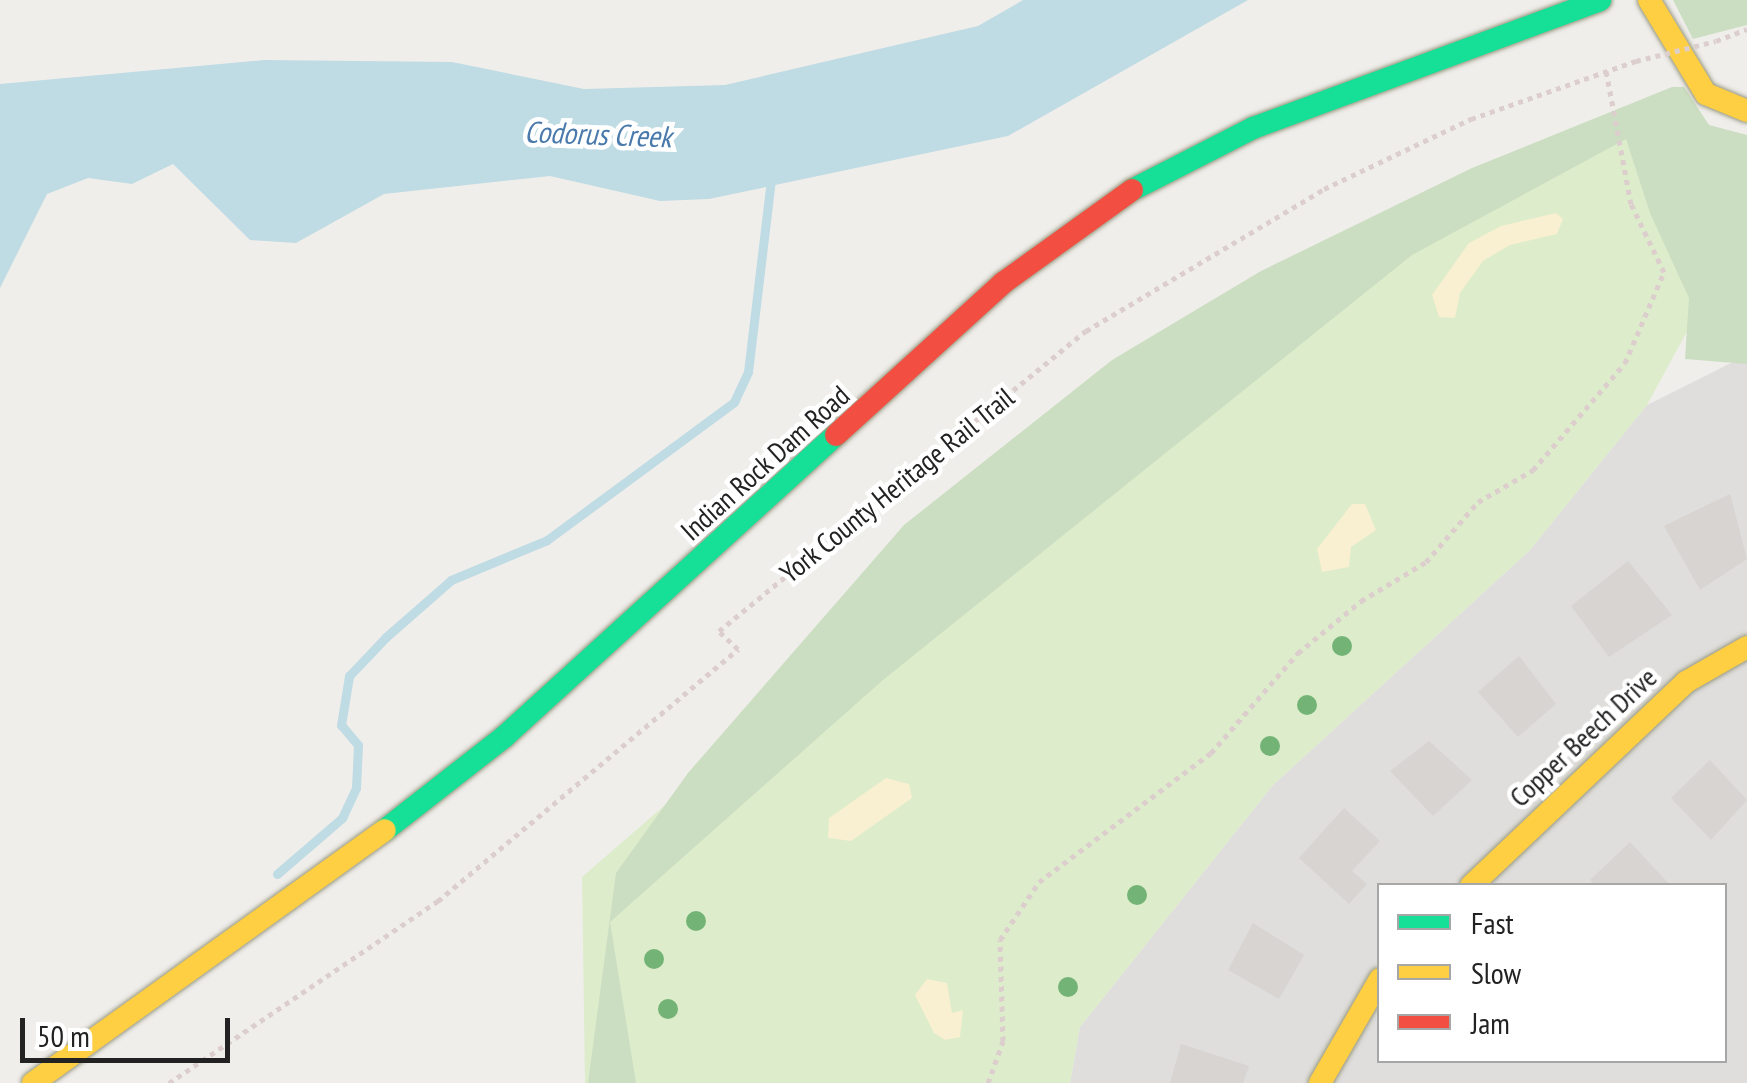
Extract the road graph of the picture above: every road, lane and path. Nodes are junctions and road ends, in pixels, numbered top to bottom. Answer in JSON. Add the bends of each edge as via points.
{"nodes":[{"id":1,"x":1600,"y":0,"type":"edge"},
{"id":2,"x":1650,"y":0,"type":"edge"},
{"id":3,"x":1747,"y":31,"type":"edge"},
{"id":4,"x":1606,"y":71,"type":"junction"},
{"id":5,"x":1747,"y":111,"type":"edge"},
{"id":6,"x":1747,"y":647,"type":"edge"},
{"id":7,"x":1473,"y":883,"type":"edge"},
{"id":8,"x":1377,"y":984,"type":"edge"},
{"id":9,"x":33,"y":1083,"type":"edge"},
{"id":10,"x":169,"y":1083,"type":"edge"},
{"id":11,"x":988,"y":1083,"type":"edge"},
{"id":12,"x":1320,"y":1083,"type":"edge"}],
"edges":[{"from":1,"to":9,"type":"main road","name":"Indian Rock Dam Road","via":[[1253,128],[1149,179],[1076,226],[1002,283],[504,737],[282,907]]},
{"from":2,"to":5,"type":"main road","via":[[1706,94]]},
{"from":3,"to":4,"type":"path","name":"York County Heritage Rail Trail","bridge":true},
{"from":4,"to":10,"type":"path","name":"York County Heritage Rail Trail","via":[[1471,119],[1324,189],[1086,331],[719,631],[738,648],[438,901]]},
{"from":4,"to":11,"type":"path","via":[[1631,204],[1664,272],[1625,363],[1533,470],[1478,502],[1426,562],[1362,601],[1298,653],[1211,753],[1039,882],[1000,940],[1002,1041]]},
{"from":6,"to":7,"type":"main road","name":"Copper Beech Drive","via":[[1686,682]]},
{"from":8,"to":12,"type":"main road"}]}
